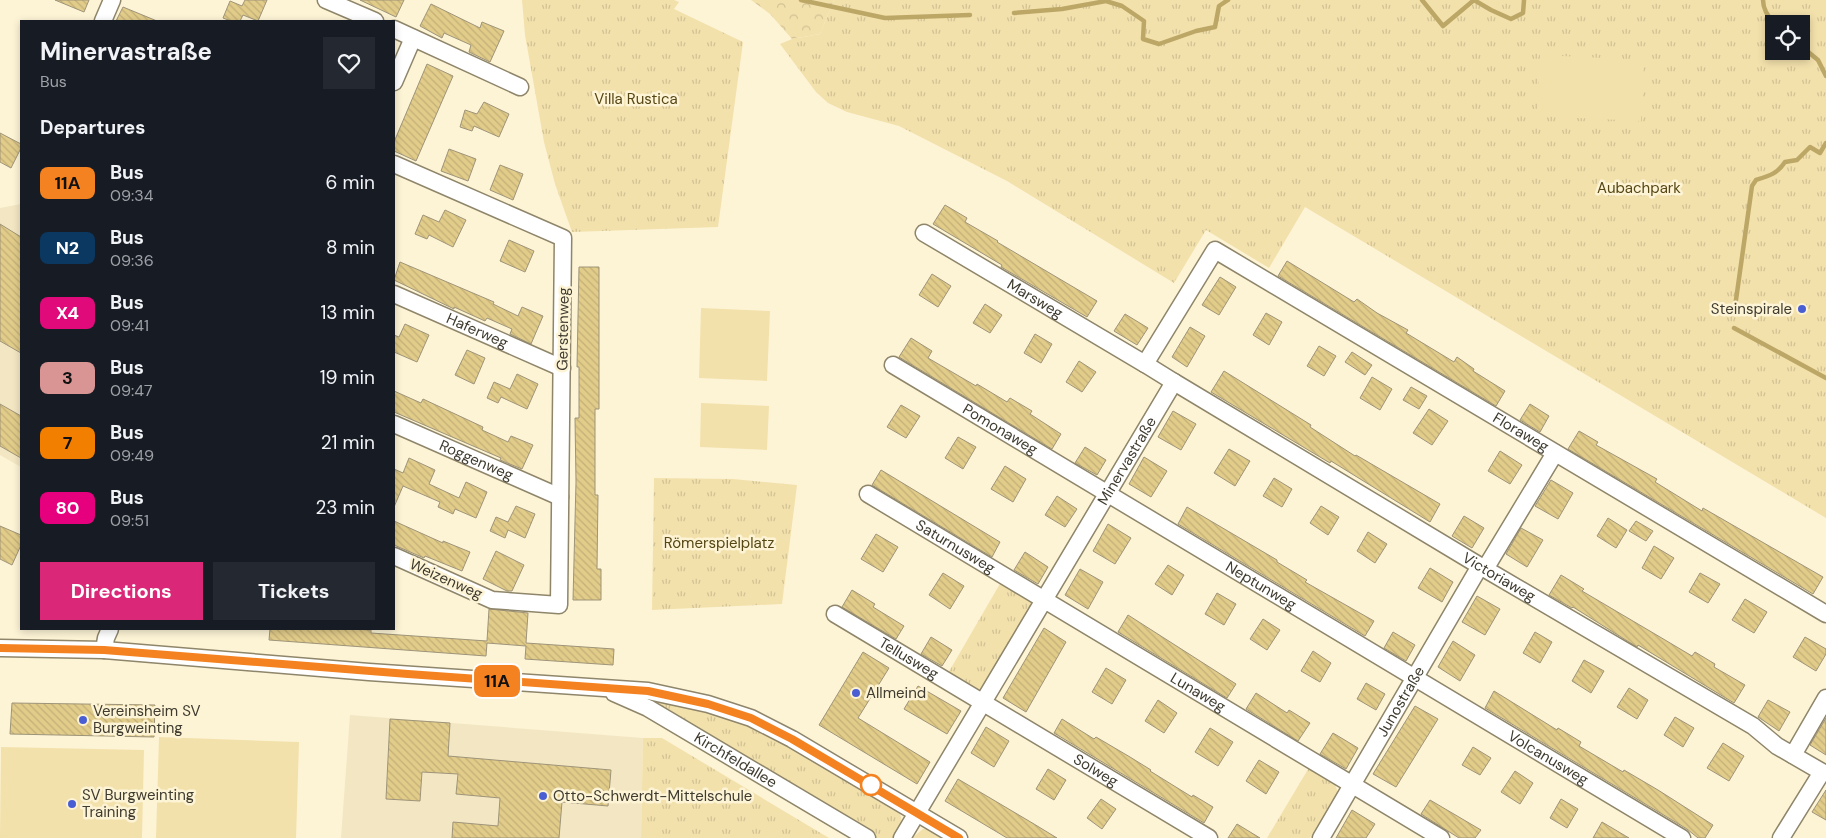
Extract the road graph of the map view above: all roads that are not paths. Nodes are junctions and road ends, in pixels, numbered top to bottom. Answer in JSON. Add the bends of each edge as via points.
{"nodes":[{"id":1,"x":112,"y":0,"type":"edge"},
{"id":2,"x":326,"y":0,"type":"edge"},
{"id":3,"x":103,"y":20,"type":"edge"},
{"id":4,"x":373,"y":20,"type":"edge"},
{"id":5,"x":395,"y":30,"type":"edge"},
{"id":6,"x":413,"y":38,"type":"junction"},
{"id":7,"x":395,"y":80,"type":"edge"},
{"id":8,"x":520,"y":87,"type":"dead end"},
{"id":9,"x":395,"y":164,"type":"edge"},
{"id":10,"x":924,"y":233,"type":"dead end"},
{"id":11,"x":395,"y":294,"type":"edge"},
{"id":12,"x":1145,"y":364,"type":"junction"},
{"id":13,"x":893,"y":365,"type":"dead end"},
{"id":14,"x":562,"y":368,"type":"junction"},
{"id":15,"x":1174,"y":382,"type":"junction"},
{"id":16,"x":395,"y":424,"type":"edge"},
{"id":17,"x":1555,"y":454,"type":"junction"},
{"id":18,"x":868,"y":494,"type":"dead end"},
{"id":19,"x":1108,"y":494,"type":"junction"},
{"id":20,"x":560,"y":497,"type":"junction"},
{"id":21,"x":395,"y":556,"type":"edge"},
{"id":22,"x":1483,"y":568,"type":"junction"},
{"id":23,"x":1044,"y":600,"type":"junction"},
{"id":24,"x":559,"y":606,"type":"joint"},
{"id":25,"x":835,"y":614,"type":"dead end"},
{"id":26,"x":1826,"y":614,"type":"edge"},
{"id":27,"x":110,"y":630,"type":"edge"},
{"id":28,"x":0,"y":648,"type":"edge"},
{"id":29,"x":104,"y":650,"type":"junction"},
{"id":30,"x":1414,"y":678,"type":"junction"},
{"id":31,"x":600,"y":688,"type":"junction"},
{"id":32,"x":1826,"y":698,"type":"edge"},
{"id":33,"x":983,"y":703,"type":"junction"},
{"id":34,"x":1793,"y":755,"type":"junction"},
{"id":35,"x":1352,"y":785,"type":"junction"},
{"id":36,"x":916,"y":813,"type":"junction"},
{"id":37,"x":867,"y":838,"type":"edge"},
{"id":38,"x":902,"y":838,"type":"edge"},
{"id":39,"x":958,"y":838,"type":"edge"},
{"id":40,"x":1209,"y":838,"type":"edge"},
{"id":41,"x":1321,"y":838,"type":"edge"},
{"id":42,"x":1441,"y":838,"type":"edge"},
{"id":43,"x":1682,"y":838,"type":"edge"},
{"id":44,"x":1780,"y":838,"type":"edge"}],
"edges":[{"from":1,"to":3,"type":"street"},
{"from":2,"to":4,"type":"street"},
{"from":5,"to":6,"type":"street"},
{"from":6,"to":7,"type":"street"},
{"from":6,"to":8,"type":"street"},
{"from":9,"to":14,"type":"street","name":"Gerstenweg","via":[[564,238]]},
{"from":10,"to":12,"type":"street","name":"Marsweg"},
{"from":11,"to":14,"type":"street","name":"Haferweg"},
{"from":12,"to":15,"type":"street"},
{"from":12,"to":17,"type":"street","name":"Floraweg","via":[[1214,250]]},
{"from":13,"to":19,"type":"street","name":"Pomonaweg"},
{"from":14,"to":20,"type":"street","name":"Gerstenweg"},
{"from":15,"to":19,"type":"street","name":"Minervastraße"},
{"from":15,"to":22,"type":"street","name":"Victoriaweg"},
{"from":16,"to":20,"type":"street","name":"Roggenweg"},
{"from":17,"to":22,"type":"street","name":"Junostraße"},
{"from":17,"to":26,"type":"street","name":"Floraweg"},
{"from":18,"to":23,"type":"street","name":"Saturnusweg"},
{"from":19,"to":23,"type":"street","name":"Minervastraße"},
{"from":19,"to":30,"type":"street","name":"Neptunweg"},
{"from":20,"to":24,"type":"street","name":"Gerstenweg"},
{"from":21,"to":24,"type":"street","name":"Weizenweg","via":[[492,600]]},
{"from":22,"to":30,"type":"street","name":"Junostraße"},
{"from":22,"to":34,"type":"street","name":"Victoriaweg","via":[[1754,726]]},
{"from":23,"to":33,"type":"street","name":"Minervastraße"},
{"from":23,"to":35,"type":"street","name":"Lunaweg"},
{"from":25,"to":33,"type":"street","name":"Tellusweg"},
{"from":27,"to":29,"type":"street"},
{"from":28,"to":29,"type":"street","name":"Kirchfeldallee"},
{"from":29,"to":31,"type":"street","name":"Kirchfeldallee"},
{"from":30,"to":35,"type":"street","name":"Junostraße"},
{"from":30,"to":43,"type":"street","name":"Volcanusweg"},
{"from":31,"to":36,"type":"street","name":"Kirchfeldallee","via":[[648,691],[708,704],[751,718]]},
{"from":31,"to":37,"type":"street","name":"Kirchfeldallee","via":[[648,708]]},
{"from":32,"to":34,"type":"street"},
{"from":33,"to":36,"type":"street","name":"Minervastraße"},
{"from":33,"to":40,"type":"street","name":"Solweg"},
{"from":34,"to":44,"type":"street","name":"Victoriaweg","via":[[1822,772]]},
{"from":35,"to":41,"type":"street","name":"Junostraße"},
{"from":35,"to":42,"type":"street","name":"Lunaweg"},
{"from":36,"to":38,"type":"street"},
{"from":36,"to":39,"type":"street","name":"Kirchfeldallee"}]}
